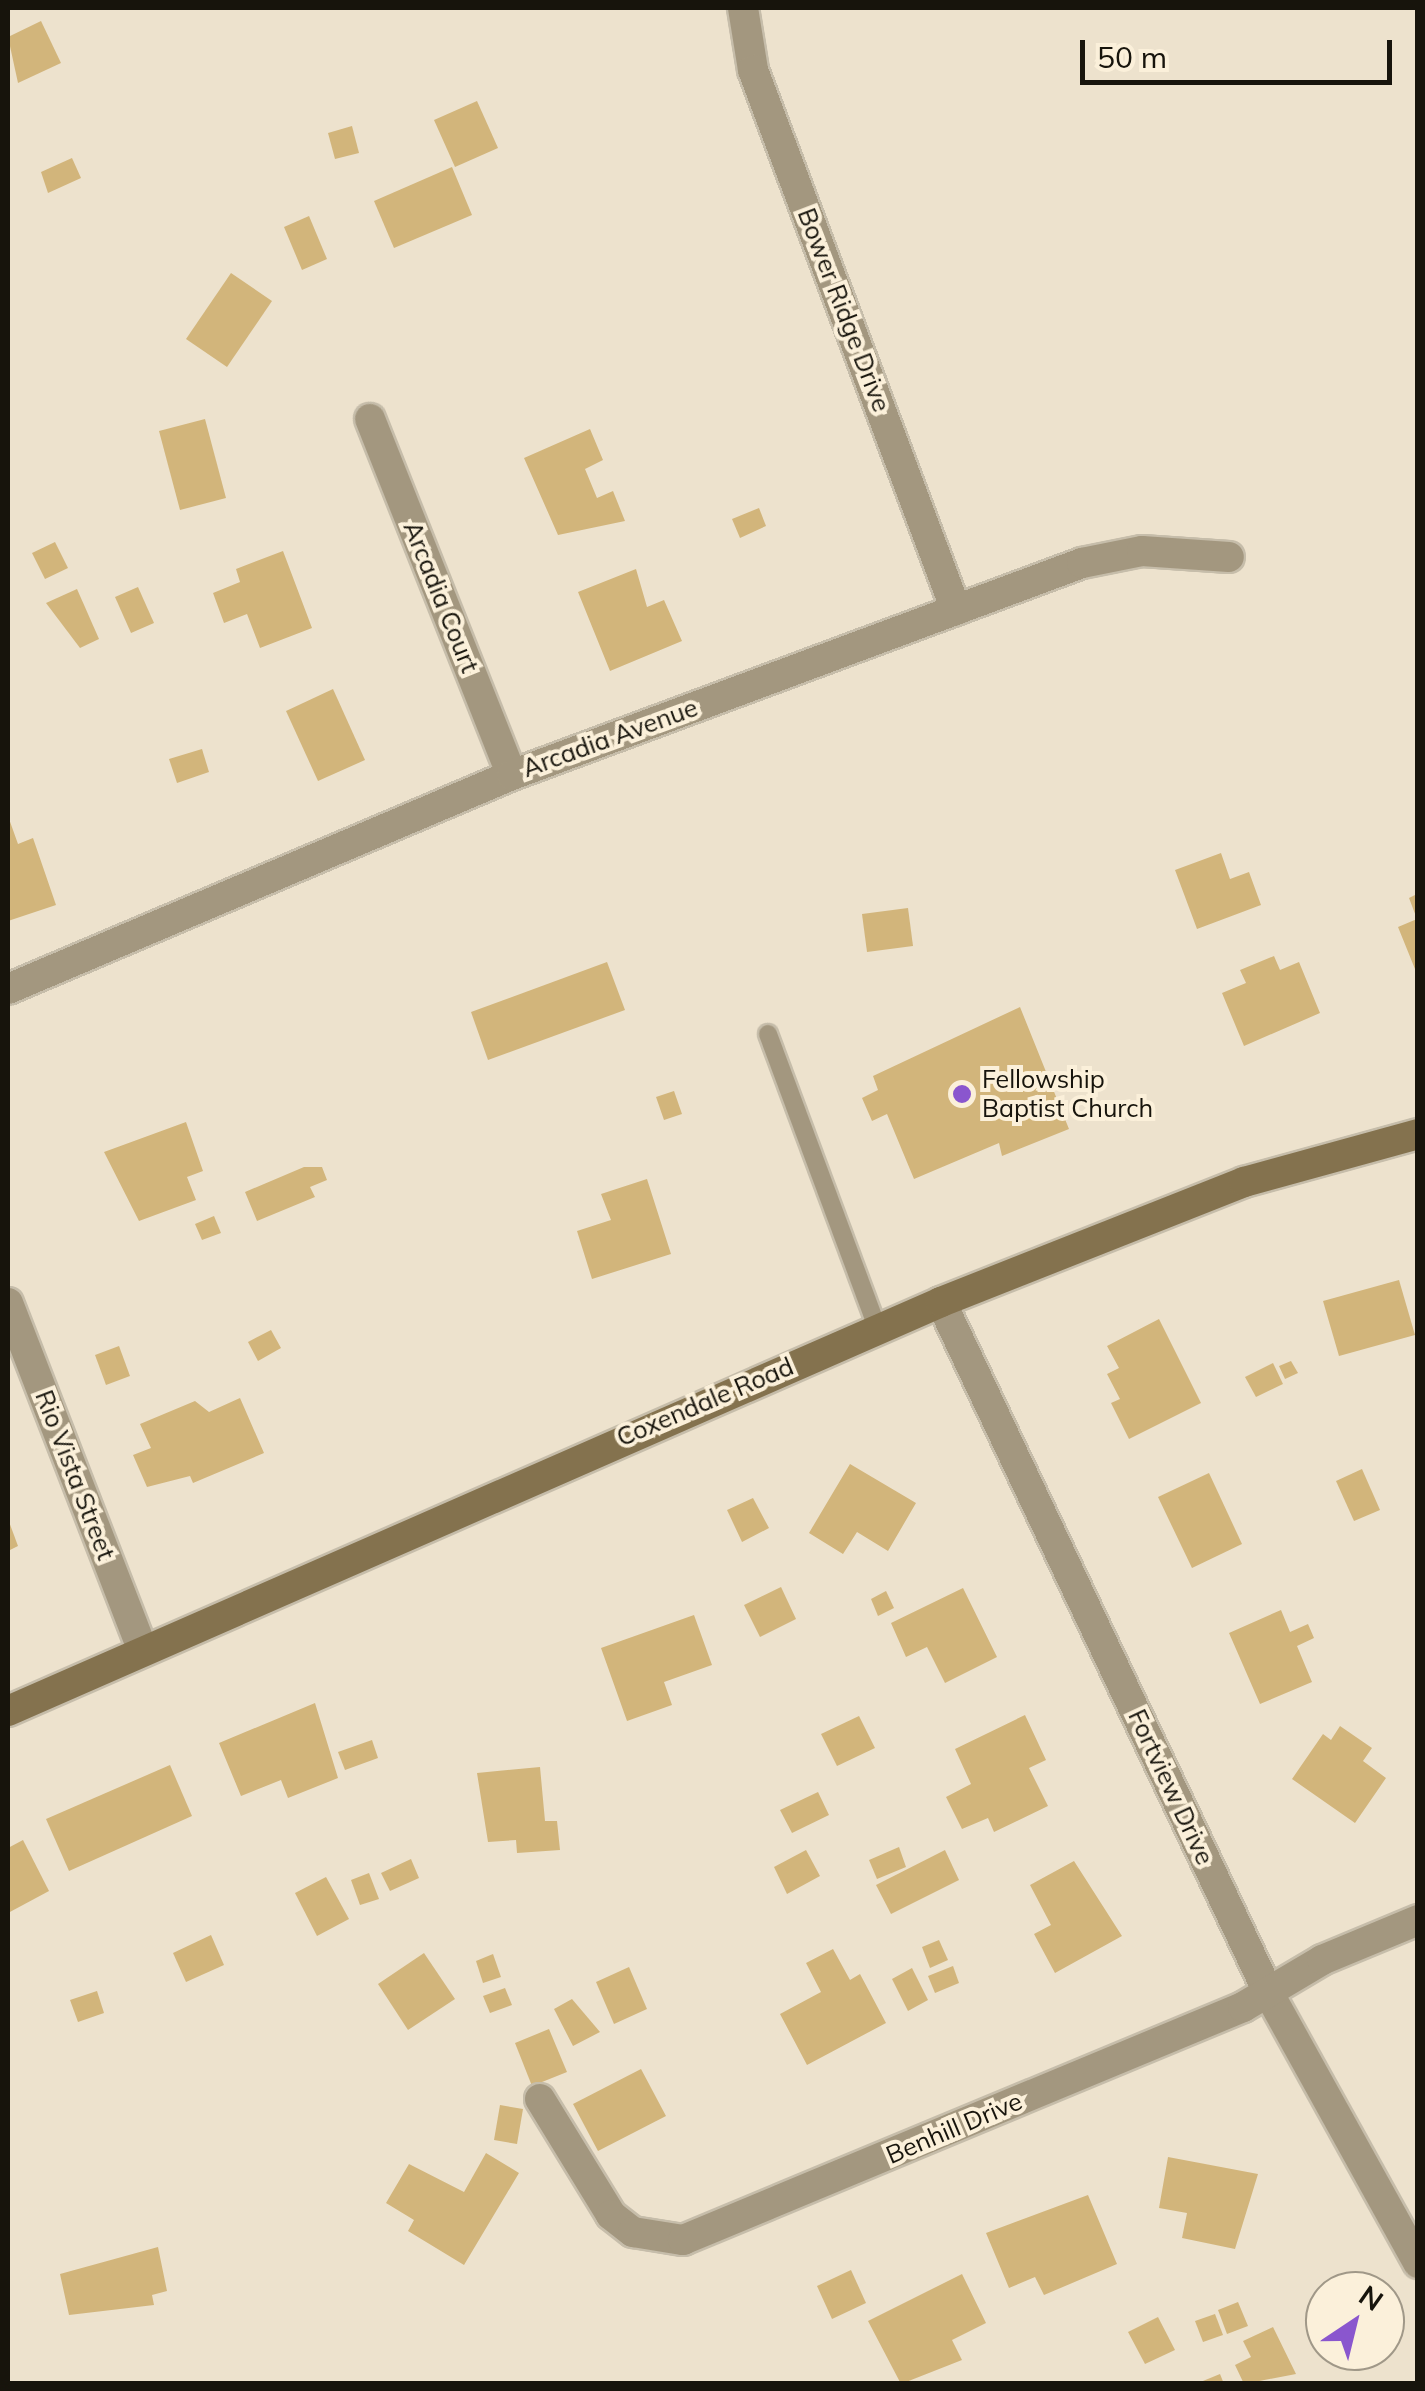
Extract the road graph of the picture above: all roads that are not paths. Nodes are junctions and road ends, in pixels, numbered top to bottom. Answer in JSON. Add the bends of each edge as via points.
{"nodes":[{"id":1,"x":743,"y":8,"type":"edge"},
{"id":2,"x":370,"y":419,"type":"dead end"},
{"id":3,"x":1229,"y":557,"type":"dead end"},
{"id":4,"x":956,"y":610,"type":"junction"},
{"id":5,"x":512,"y":775,"type":"junction"},
{"id":6,"x":8,"y":989,"type":"edge"},
{"id":7,"x":768,"y":1034,"type":"dead end"},
{"id":8,"x":1418,"y":1134,"type":"edge"},
{"id":9,"x":942,"y":1302,"type":"junction"},
{"id":10,"x":8,"y":1303,"type":"edge"},
{"id":11,"x":878,"y":1329,"type":"junction"},
{"id":12,"x":142,"y":1648,"type":"junction"},
{"id":13,"x":8,"y":1711,"type":"edge"},
{"id":14,"x":1418,"y":1920,"type":"edge"},
{"id":15,"x":1268,"y":1992,"type":"junction"},
{"id":16,"x":540,"y":2100,"type":"dead end"},
{"id":17,"x":1418,"y":2263,"type":"edge"}],
"edges":[{"from":1,"to":4,"type":"street","name":"Bower Ridge Drive","via":[[753,70]]},
{"from":2,"to":5,"type":"street","name":"Arcadia Court"},
{"from":3,"to":4,"type":"street","name":"Arcadia Avenue","via":[[1110,554]]},
{"from":4,"to":5,"type":"street","name":"Arcadia Avenue"},
{"from":5,"to":6,"type":"street","name":"Arcadia Avenue"},
{"from":7,"to":11,"type":"lane"},
{"from":8,"to":9,"type":"street","name":"Coxendale Road","via":[[1244,1182]]},
{"from":9,"to":11,"type":"street","name":"Coxendale Road"},
{"from":9,"to":15,"type":"street","name":"Fortview Drive"},
{"from":10,"to":12,"type":"street","name":"Rio Vista Street"},
{"from":11,"to":12,"type":"street","name":"Coxendale Road"},
{"from":12,"to":13,"type":"street","name":"Coxendale Road"},
{"from":14,"to":15,"type":"street","name":"Benhill Drive"},
{"from":15,"to":16,"type":"street","name":"Benhill Drive","via":[[683,2240],[633,2232],[611,2215]]},
{"from":15,"to":17,"type":"street","name":"Fortview Drive"}]}
